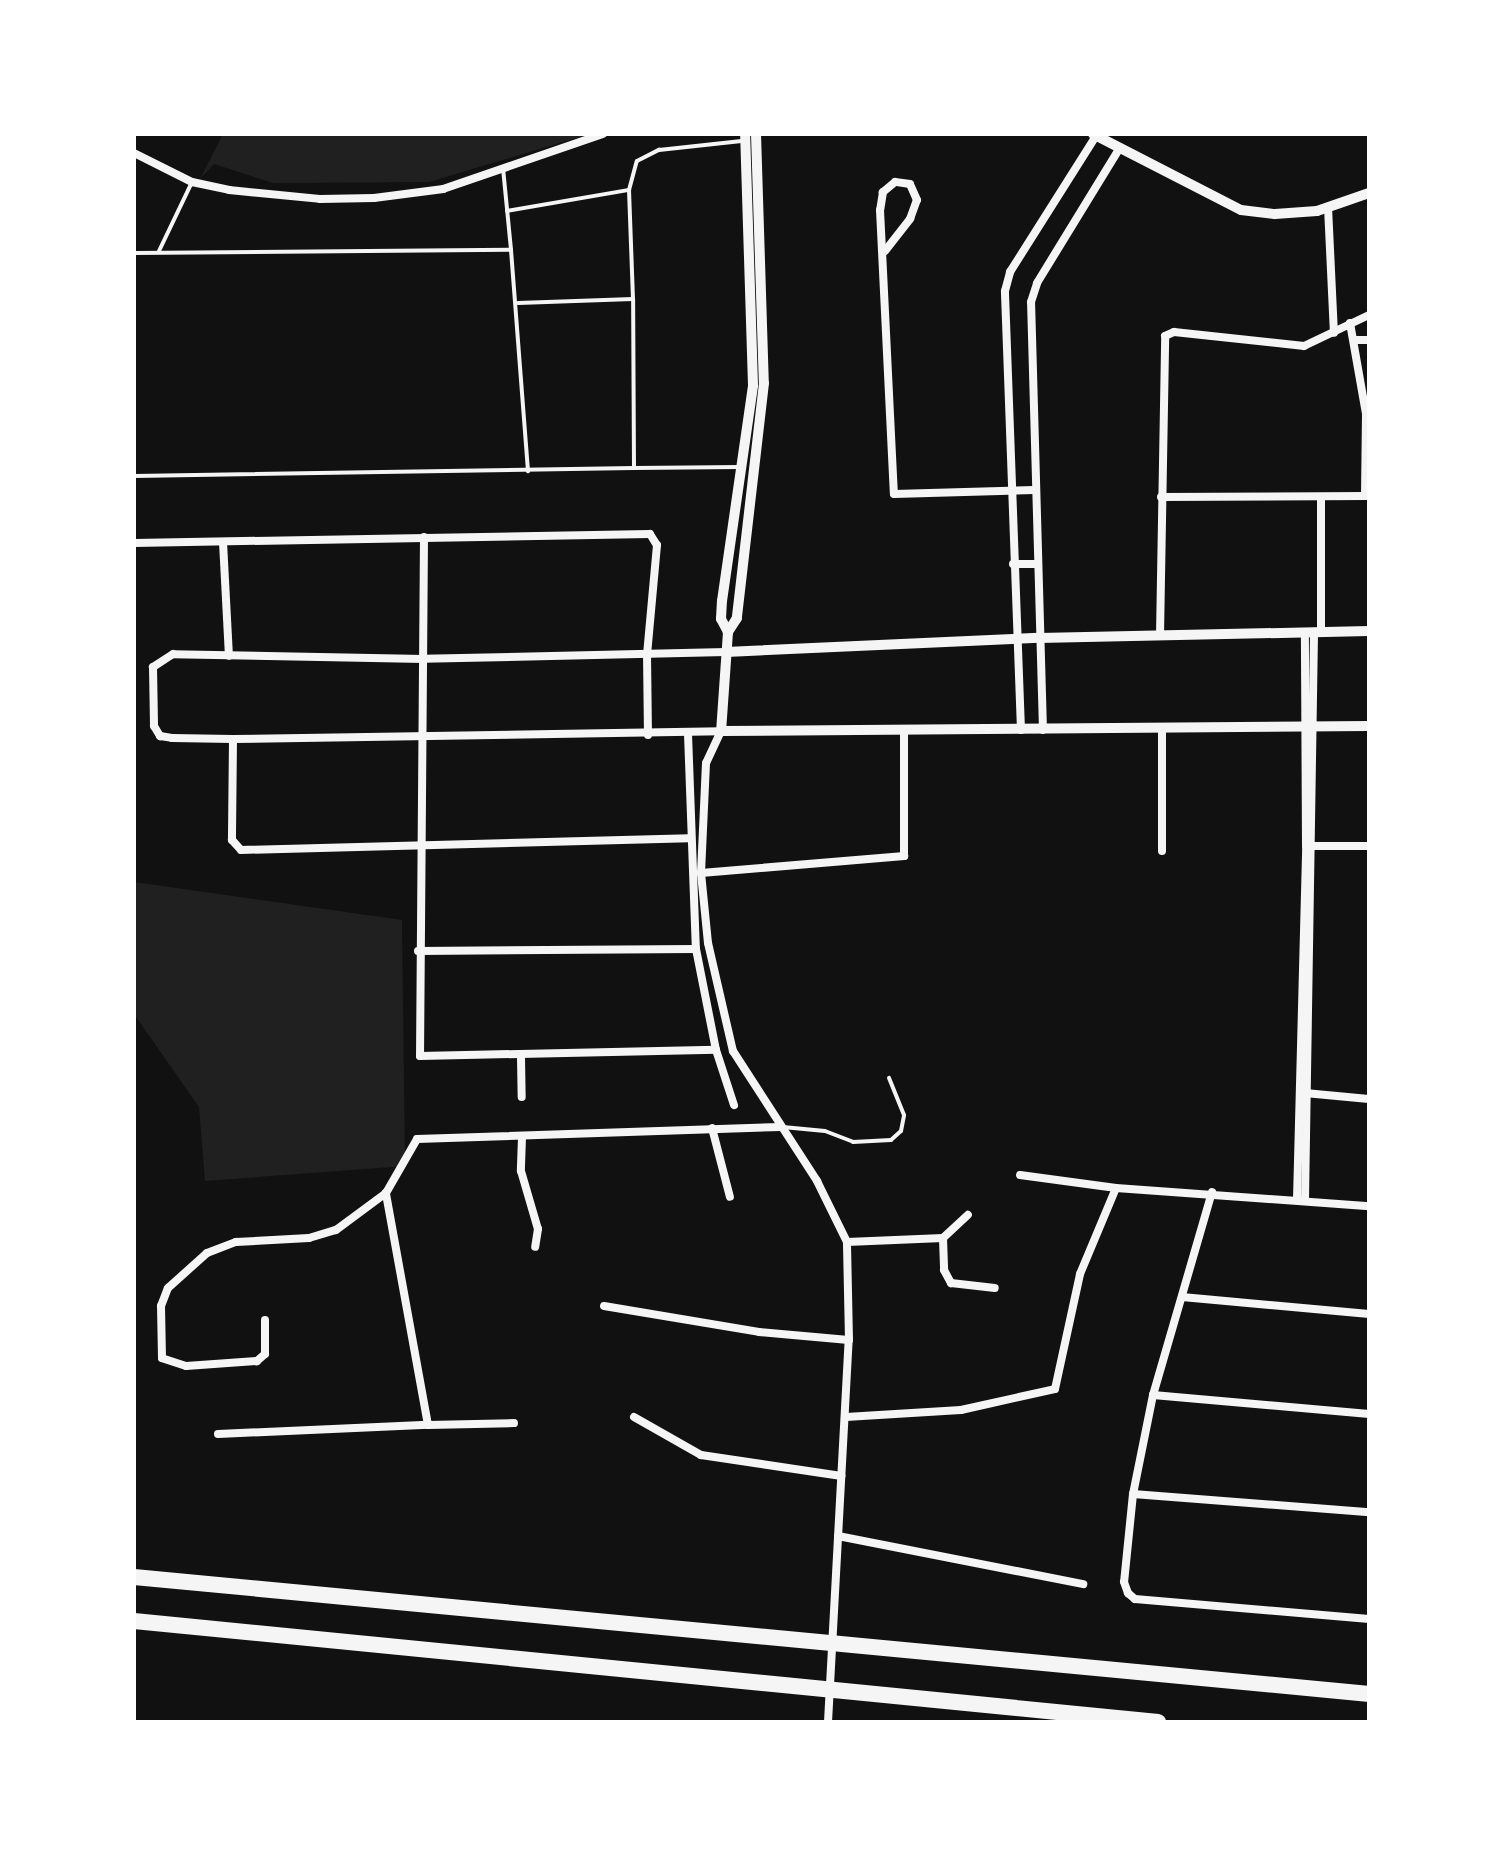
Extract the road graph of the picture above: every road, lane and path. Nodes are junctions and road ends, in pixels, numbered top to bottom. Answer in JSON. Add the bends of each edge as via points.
{"nodes":[{"id":1,"x":603,"y":134,"type":"edge"},
{"id":2,"x":1095,"y":135,"type":"edge"},
{"id":3,"x":751,"y":137,"type":"edge"},
{"id":4,"x":1119,"y":149,"type":"junction"},
{"id":5,"x":134,"y":153,"type":"edge"},
{"id":6,"x":503,"y":166,"type":"junction"},
{"id":7,"x":192,"y":182,"type":"junction"},
{"id":8,"x":629,"y":190,"type":"junction"},
{"id":9,"x":1369,"y":193,"type":"edge"},
{"id":10,"x":1328,"y":207,"type":"junction"},
{"id":11,"x":507,"y":211,"type":"junction"},
{"id":12,"x":511,"y":250,"type":"junction"},
{"id":13,"x":159,"y":251,"type":"junction"},
{"id":14,"x":885,"y":251,"type":"junction"},
{"id":15,"x":134,"y":253,"type":"edge"},
{"id":16,"x":633,"y":299,"type":"junction"},
{"id":17,"x":517,"y":303,"type":"junction"},
{"id":18,"x":1369,"y":315,"type":"edge"},
{"id":19,"x":1350,"y":323,"type":"junction"},
{"id":20,"x":1334,"y":333,"type":"junction"},
{"id":21,"x":1356,"y":340,"type":"junction"},
{"id":22,"x":1369,"y":340,"type":"edge"},
{"id":23,"x":745,"y":467,"type":"junction"},
{"id":24,"x":634,"y":468,"type":"junction"},
{"id":25,"x":528,"y":471,"type":"junction"},
{"id":26,"x":134,"y":476,"type":"edge"},
{"id":27,"x":1034,"y":490,"type":"junction"},
{"id":28,"x":1010,"y":491,"type":"junction"},
{"id":29,"x":1367,"y":496,"type":"edge"},
{"id":30,"x":1161,"y":497,"type":"junction"},
{"id":31,"x":1321,"y":498,"type":"junction"},
{"id":32,"x":424,"y":537,"type":"junction"},
{"id":33,"x":223,"y":542,"type":"junction"},
{"id":34,"x":134,"y":543,"type":"edge"},
{"id":35,"x":1013,"y":564,"type":"junction"},
{"id":36,"x":1036,"y":564,"type":"junction"},
{"id":37,"x":1369,"y":631,"type":"edge"},
{"id":38,"x":728,"y":632,"type":"junction"},
{"id":39,"x":1313,"y":632,"type":"junction"},
{"id":40,"x":1160,"y":635,"type":"junction"},
{"id":41,"x":1039,"y":638,"type":"junction"},
{"id":42,"x":1017,"y":639,"type":"junction"},
{"id":43,"x":726,"y":652,"type":"junction"},
{"id":44,"x":647,"y":654,"type":"junction"},
{"id":45,"x":229,"y":656,"type":"junction"},
{"id":46,"x":424,"y":659,"type":"junction"},
{"id":47,"x":1369,"y":726,"type":"edge"},
{"id":48,"x":1310,"y":727,"type":"junction"},
{"id":49,"x":1162,"y":728,"type":"junction"},
{"id":50,"x":1021,"y":730,"type":"junction"},
{"id":51,"x":1043,"y":730,"type":"junction"},
{"id":52,"x":721,"y":731,"type":"junction"},
{"id":53,"x":904,"y":731,"type":"junction"},
{"id":54,"x":688,"y":734,"type":"junction"},
{"id":55,"x":648,"y":735,"type":"junction"},
{"id":56,"x":420,"y":737,"type":"junction"},
{"id":57,"x":233,"y":739,"type":"junction"},
{"id":58,"x":689,"y":838,"type":"junction"},
{"id":59,"x":418,"y":843,"type":"junction"},
{"id":60,"x":1310,"y":846,"type":"junction"},
{"id":61,"x":1369,"y":846,"type":"edge"},
{"id":62,"x":1162,"y":851,"type":"dead end"},
{"id":63,"x":701,"y":873,"type":"junction"},
{"id":64,"x":696,"y":949,"type":"junction"},
{"id":65,"x":418,"y":951,"type":"junction"},
{"id":66,"x":716,"y":1050,"type":"junction"},
{"id":67,"x":521,"y":1058,"type":"junction"},
{"id":68,"x":889,"y":1078,"type":"dead end"},
{"id":69,"x":1304,"y":1093,"type":"junction"},
{"id":70,"x":522,"y":1097,"type":"dead end"},
{"id":71,"x":1369,"y":1099,"type":"edge"},
{"id":72,"x":734,"y":1105,"type":"dead end"},
{"id":73,"x":781,"y":1127,"type":"junction"},
{"id":74,"x":712,"y":1128,"type":"junction"},
{"id":75,"x":522,"y":1137,"type":"junction"},
{"id":76,"x":1020,"y":1175,"type":"dead end"},
{"id":77,"x":1116,"y":1188,"type":"junction"},
{"id":78,"x":1212,"y":1192,"type":"junction"},
{"id":79,"x":386,"y":1193,"type":"junction"},
{"id":80,"x":730,"y":1197,"type":"dead end"},
{"id":81,"x":1301,"y":1200,"type":"junction"},
{"id":82,"x":1369,"y":1206,"type":"edge"},
{"id":83,"x":968,"y":1215,"type":"dead end"},
{"id":84,"x":943,"y":1238,"type":"junction"},
{"id":85,"x":847,"y":1242,"type":"junction"},
{"id":86,"x":535,"y":1247,"type":"dead end"},
{"id":87,"x":995,"y":1288,"type":"dead end"},
{"id":88,"x":1182,"y":1297,"type":"junction"},
{"id":89,"x":604,"y":1306,"type":"dead end"},
{"id":90,"x":1369,"y":1314,"type":"edge"},
{"id":91,"x":265,"y":1320,"type":"dead end"},
{"id":92,"x":849,"y":1340,"type":"junction"},
{"id":93,"x":1153,"y":1395,"type":"junction"},
{"id":94,"x":1369,"y":1414,"type":"edge"},
{"id":95,"x":634,"y":1417,"type":"dead end"},
{"id":96,"x":846,"y":1417,"type":"junction"},
{"id":97,"x":514,"y":1423,"type":"dead end"},
{"id":98,"x":428,"y":1425,"type":"junction"},
{"id":99,"x":218,"y":1434,"type":"dead end"},
{"id":100,"x":841,"y":1476,"type":"junction"},
{"id":101,"x":1133,"y":1494,"type":"junction"},
{"id":102,"x":1369,"y":1512,"type":"edge"},
{"id":103,"x":838,"y":1536,"type":"junction"},
{"id":104,"x":134,"y":1577,"type":"edge"},
{"id":105,"x":1083,"y":1584,"type":"dead end"},
{"id":106,"x":1369,"y":1619,"type":"edge"},
{"id":107,"x":134,"y":1621,"type":"edge"},
{"id":108,"x":1369,"y":1694,"type":"edge"},
{"id":109,"x":828,"y":1722,"type":"edge"},
{"id":110,"x":1158,"y":1722,"type":"edge"}],
"edges":[{"from":1,"to":6,"type":"street"},
{"from":2,"to":4,"type":"street"},
{"from":2,"to":28,"type":"street","via":[[1007,281]]},
{"from":3,"to":8,"type":"lane","via":[[646,155],[630,173]]},
{"from":3,"to":23,"type":"street","via":[[756,293]]},
{"from":4,"to":10,"type":"street","via":[[1241,210],[1275,214]]},
{"from":4,"to":27,"type":"street","via":[[1033,292]]},
{"from":5,"to":7,"type":"street"},
{"from":6,"to":7,"type":"street","via":[[443,189],[374,198],[263,194]]},
{"from":6,"to":11,"type":"lane"},
{"from":7,"to":13,"type":"lane"},
{"from":8,"to":11,"type":"lane"},
{"from":8,"to":16,"type":"lane"},
{"from":9,"to":10,"type":"street"},
{"from":10,"to":20,"type":"street"},
{"from":11,"to":12,"type":"lane"},
{"from":12,"to":13,"type":"lane"},
{"from":12,"to":17,"type":"lane"},
{"from":13,"to":15,"type":"lane"},
{"from":14,"to":14,"type":"street","via":[[910,219],[917,200],[910,184],[895,182],[883,192]]},
{"from":14,"to":28,"type":"street","via":[[894,494]]},
{"from":16,"to":17,"type":"lane"},
{"from":16,"to":24,"type":"lane"},
{"from":17,"to":25,"type":"lane"},
{"from":18,"to":19,"type":"street"},
{"from":19,"to":20,"type":"street"},
{"from":19,"to":21,"type":"street"},
{"from":20,"to":30,"type":"street","via":[[1304,346],[1174,332],[1165,336]]},
{"from":21,"to":22,"type":"street"},
{"from":21,"to":29,"type":"street","via":[[1366,414]]},
{"from":23,"to":24,"type":"lane"},
{"from":23,"to":38,"type":"street","via":[[737,618]]},
{"from":23,"to":38,"type":"street","via":[[722,601],[721,619]]},
{"from":24,"to":25,"type":"lane"},
{"from":25,"to":26,"type":"lane"},
{"from":27,"to":28,"type":"street"},
{"from":27,"to":36,"type":"street"},
{"from":28,"to":35,"type":"street"},
{"from":29,"to":31,"type":"street"},
{"from":30,"to":31,"type":"street"},
{"from":30,"to":40,"type":"street"},
{"from":31,"to":39,"type":"street"},
{"from":32,"to":33,"type":"street"},
{"from":32,"to":44,"type":"street","via":[[650,534],[657,545]]},
{"from":32,"to":46,"type":"street"},
{"from":33,"to":34,"type":"street"},
{"from":33,"to":45,"type":"street"},
{"from":35,"to":36,"type":"street"},
{"from":35,"to":42,"type":"street"},
{"from":36,"to":41,"type":"street"},
{"from":37,"to":39,"type":"street"},
{"from":38,"to":43,"type":"street"},
{"from":39,"to":40,"type":"street"},
{"from":39,"to":48,"type":"street"},
{"from":40,"to":41,"type":"street"},
{"from":41,"to":42,"type":"street"},
{"from":41,"to":51,"type":"street"},
{"from":42,"to":43,"type":"street"},
{"from":42,"to":50,"type":"street"},
{"from":43,"to":44,"type":"street"},
{"from":43,"to":52,"type":"street"},
{"from":44,"to":46,"type":"street"},
{"from":44,"to":55,"type":"street"},
{"from":45,"to":46,"type":"street"},
{"from":45,"to":57,"type":"street","via":[[173,654],[157,661],[154,726],[160,736],[172,738]]},
{"from":46,"to":56,"type":"street"},
{"from":47,"to":48,"type":"street"},
{"from":48,"to":49,"type":"street"},
{"from":48,"to":60,"type":"street"},
{"from":49,"to":51,"type":"street"},
{"from":49,"to":62,"type":"street"},
{"from":50,"to":51,"type":"street"},
{"from":50,"to":53,"type":"street"},
{"from":52,"to":53,"type":"street"},
{"from":52,"to":54,"type":"street"},
{"from":52,"to":63,"type":"street","via":[[706,763]]},
{"from":53,"to":63,"type":"street","via":[[904,856]]},
{"from":54,"to":55,"type":"street"},
{"from":54,"to":58,"type":"street"},
{"from":55,"to":56,"type":"street"},
{"from":56,"to":57,"type":"street"},
{"from":56,"to":59,"type":"street"},
{"from":57,"to":59,"type":"street","via":[[232,840],[241,850]]},
{"from":58,"to":59,"type":"street"},
{"from":58,"to":64,"type":"street"},
{"from":59,"to":65,"type":"street"},
{"from":60,"to":61,"type":"street"},
{"from":60,"to":69,"type":"street"},
{"from":63,"to":73,"type":"street","via":[[708,943],[733,1051]]},
{"from":64,"to":65,"type":"street"},
{"from":64,"to":66,"type":"street"},
{"from":65,"to":67,"type":"street","via":[[422,1059]]},
{"from":66,"to":67,"type":"street"},
{"from":66,"to":72,"type":"street"},
{"from":67,"to":70,"type":"street"},
{"from":68,"to":73,"type":"lane","via":[[904,1115],[901,1131],[891,1140],[853,1142],[825,1131]]},
{"from":69,"to":71,"type":"street"},
{"from":69,"to":81,"type":"street"},
{"from":73,"to":74,"type":"street"},
{"from":73,"to":85,"type":"street","via":[[817,1181]]},
{"from":74,"to":75,"type":"street"},
{"from":74,"to":80,"type":"street"},
{"from":75,"to":79,"type":"street","via":[[417,1139]]},
{"from":75,"to":86,"type":"street","via":[[521,1171],[538,1229]]},
{"from":76,"to":77,"type":"street"},
{"from":77,"to":78,"type":"street"},
{"from":77,"to":96,"type":"street","via":[[1080,1274],[1055,1389],[961,1410]]},
{"from":78,"to":81,"type":"street"},
{"from":78,"to":88,"type":"street"},
{"from":79,"to":91,"type":"street","via":[[336,1230],[309,1238],[236,1242],[207,1253],[168,1288],[161,1306],[162,1358],[186,1366],[257,1361],[265,1354]]},
{"from":79,"to":98,"type":"street"},
{"from":81,"to":82,"type":"street"},
{"from":83,"to":84,"type":"street"},
{"from":84,"to":85,"type":"street"},
{"from":84,"to":87,"type":"street","via":[[944,1270],[951,1283]]},
{"from":85,"to":92,"type":"street"},
{"from":88,"to":90,"type":"street"},
{"from":88,"to":93,"type":"street"},
{"from":89,"to":92,"type":"street","via":[[759,1332]]},
{"from":92,"to":96,"type":"street"},
{"from":93,"to":94,"type":"street"},
{"from":93,"to":101,"type":"street"},
{"from":95,"to":100,"type":"street","via":[[701,1455]]},
{"from":96,"to":100,"type":"street"},
{"from":97,"to":98,"type":"street"},
{"from":98,"to":99,"type":"street"},
{"from":100,"to":103,"type":"street"},
{"from":101,"to":102,"type":"street"},
{"from":101,"to":106,"type":"street","via":[[1124,1582],[1135,1599]]},
{"from":103,"to":105,"type":"street"},
{"from":103,"to":109,"type":"street"},
{"from":104,"to":108,"type":"highway"},
{"from":107,"to":110,"type":"highway"}]}
